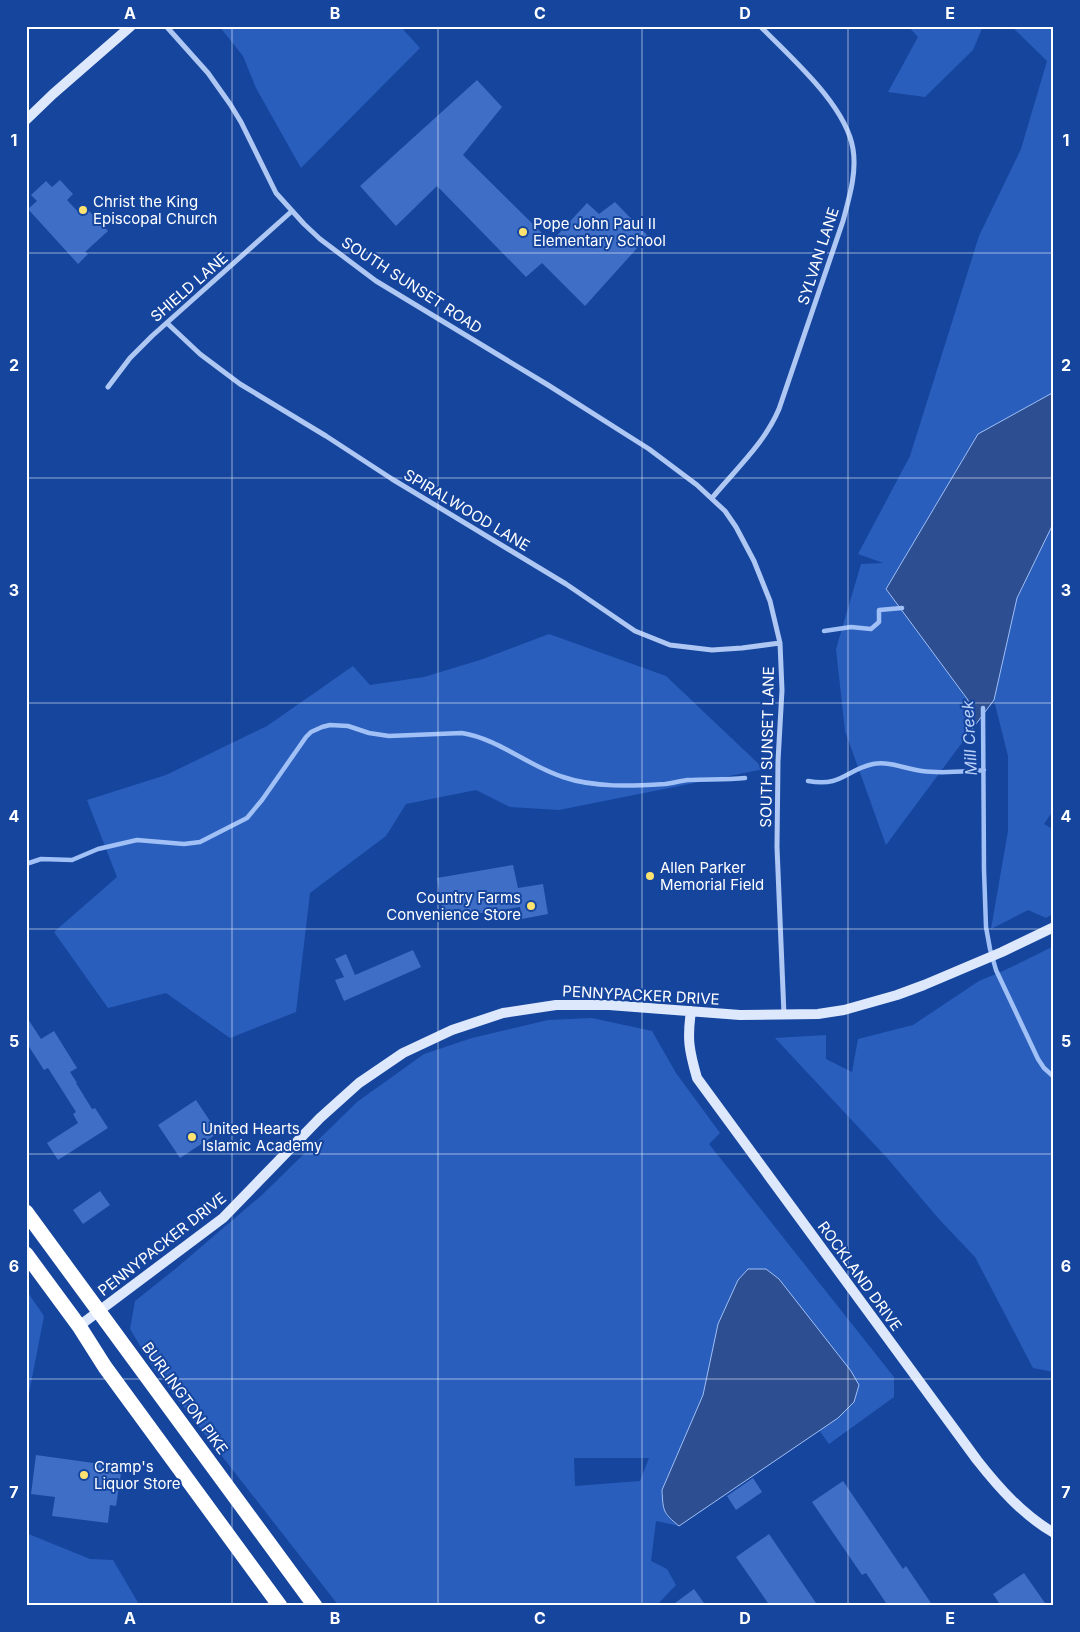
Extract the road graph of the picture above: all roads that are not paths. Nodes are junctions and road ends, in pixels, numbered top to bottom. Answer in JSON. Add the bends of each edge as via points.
{"nodes":[{"id":1,"x":130,"y":26,"type":"edge"},
{"id":2,"x":166,"y":26,"type":"edge"},
{"id":3,"x":760,"y":26,"type":"edge"},
{"id":4,"x":26,"y":120,"type":"edge"},
{"id":5,"x":292,"y":211,"type":"junction"},
{"id":6,"x":167,"y":323,"type":"junction"},
{"id":7,"x":108,"y":387,"type":"dead end"},
{"id":8,"x":712,"y":498,"type":"junction"},
{"id":9,"x":780,"y":644,"type":"junction"},
{"id":10,"x":1054,"y":927,"type":"edge"},
{"id":11,"x":691,"y":1011,"type":"junction"},
{"id":12,"x":784,"y":1015,"type":"junction"},
{"id":13,"x":26,"y":1212,"type":"edge"},
{"id":14,"x":26,"y":1254,"type":"edge"},
{"id":15,"x":99,"y":1311,"type":"junction"},
{"id":16,"x":79,"y":1326,"type":"junction"},
{"id":17,"x":1054,"y":1534,"type":"edge"},
{"id":18,"x":280,"y":1606,"type":"edge"},
{"id":19,"x":315,"y":1606,"type":"edge"}],
"edges":[{"from":1,"to":4,"type":"street"},
{"from":2,"to":5,"type":"street","name":"SOUTH SUNSET ROAD","via":[[225,96],[242,122],[276,193]]},
{"from":3,"to":8,"type":"street","name":"SYLVAN LANE","via":[[842,118],[851,142],[854,166],[843,221],[777,414],[758,444]]},
{"from":5,"to":6,"type":"street","name":"SHIELD LANE"},
{"from":5,"to":8,"type":"street","name":"SOUTH SUNSET ROAD","via":[[320,239],[356,267],[649,450]]},
{"from":6,"to":7,"type":"street","name":"SHIELD LANE","via":[[130,358]]},
{"from":6,"to":9,"type":"street","name":"SPIRALWOOD LANE","via":[[200,354],[240,384],[566,584],[635,631],[670,645],[712,650]]},
{"from":8,"to":9,"type":"street","name":"SOUTH SUNSET LANE","via":[[736,527],[754,561],[770,600]]},
{"from":9,"to":12,"type":"street","name":"SOUTH SUNSET LANE","via":[[782,690],[777,847]]},
{"from":10,"to":12,"type":"street","name":"PENNYPACKER DRIVE","via":[[975,964],[897,994],[844,1010]]},
{"from":11,"to":12,"type":"street","name":"PENNYPACKER DRIVE"},
{"from":11,"to":15,"type":"street","name":"PENNYPACKER DRIVE","via":[[556,1004],[477,1021],[420,1045],[381,1068],[338,1100],[223,1218]]},
{"from":11,"to":17,"type":"street","name":"ROCKLAND DRIVE","via":[[688,1034],[697,1078],[977,1460],[1021,1509]]},
{"from":13,"to":15,"type":"highway","name":"BURLINGTON PIKE"},
{"from":14,"to":16,"type":"highway"},
{"from":15,"to":16,"type":"street","name":"PENNYPACKER DRIVE"},
{"from":15,"to":19,"type":"highway","name":"BURLINGTON PIKE"},
{"from":16,"to":18,"type":"highway","via":[[105,1367]]}]}
